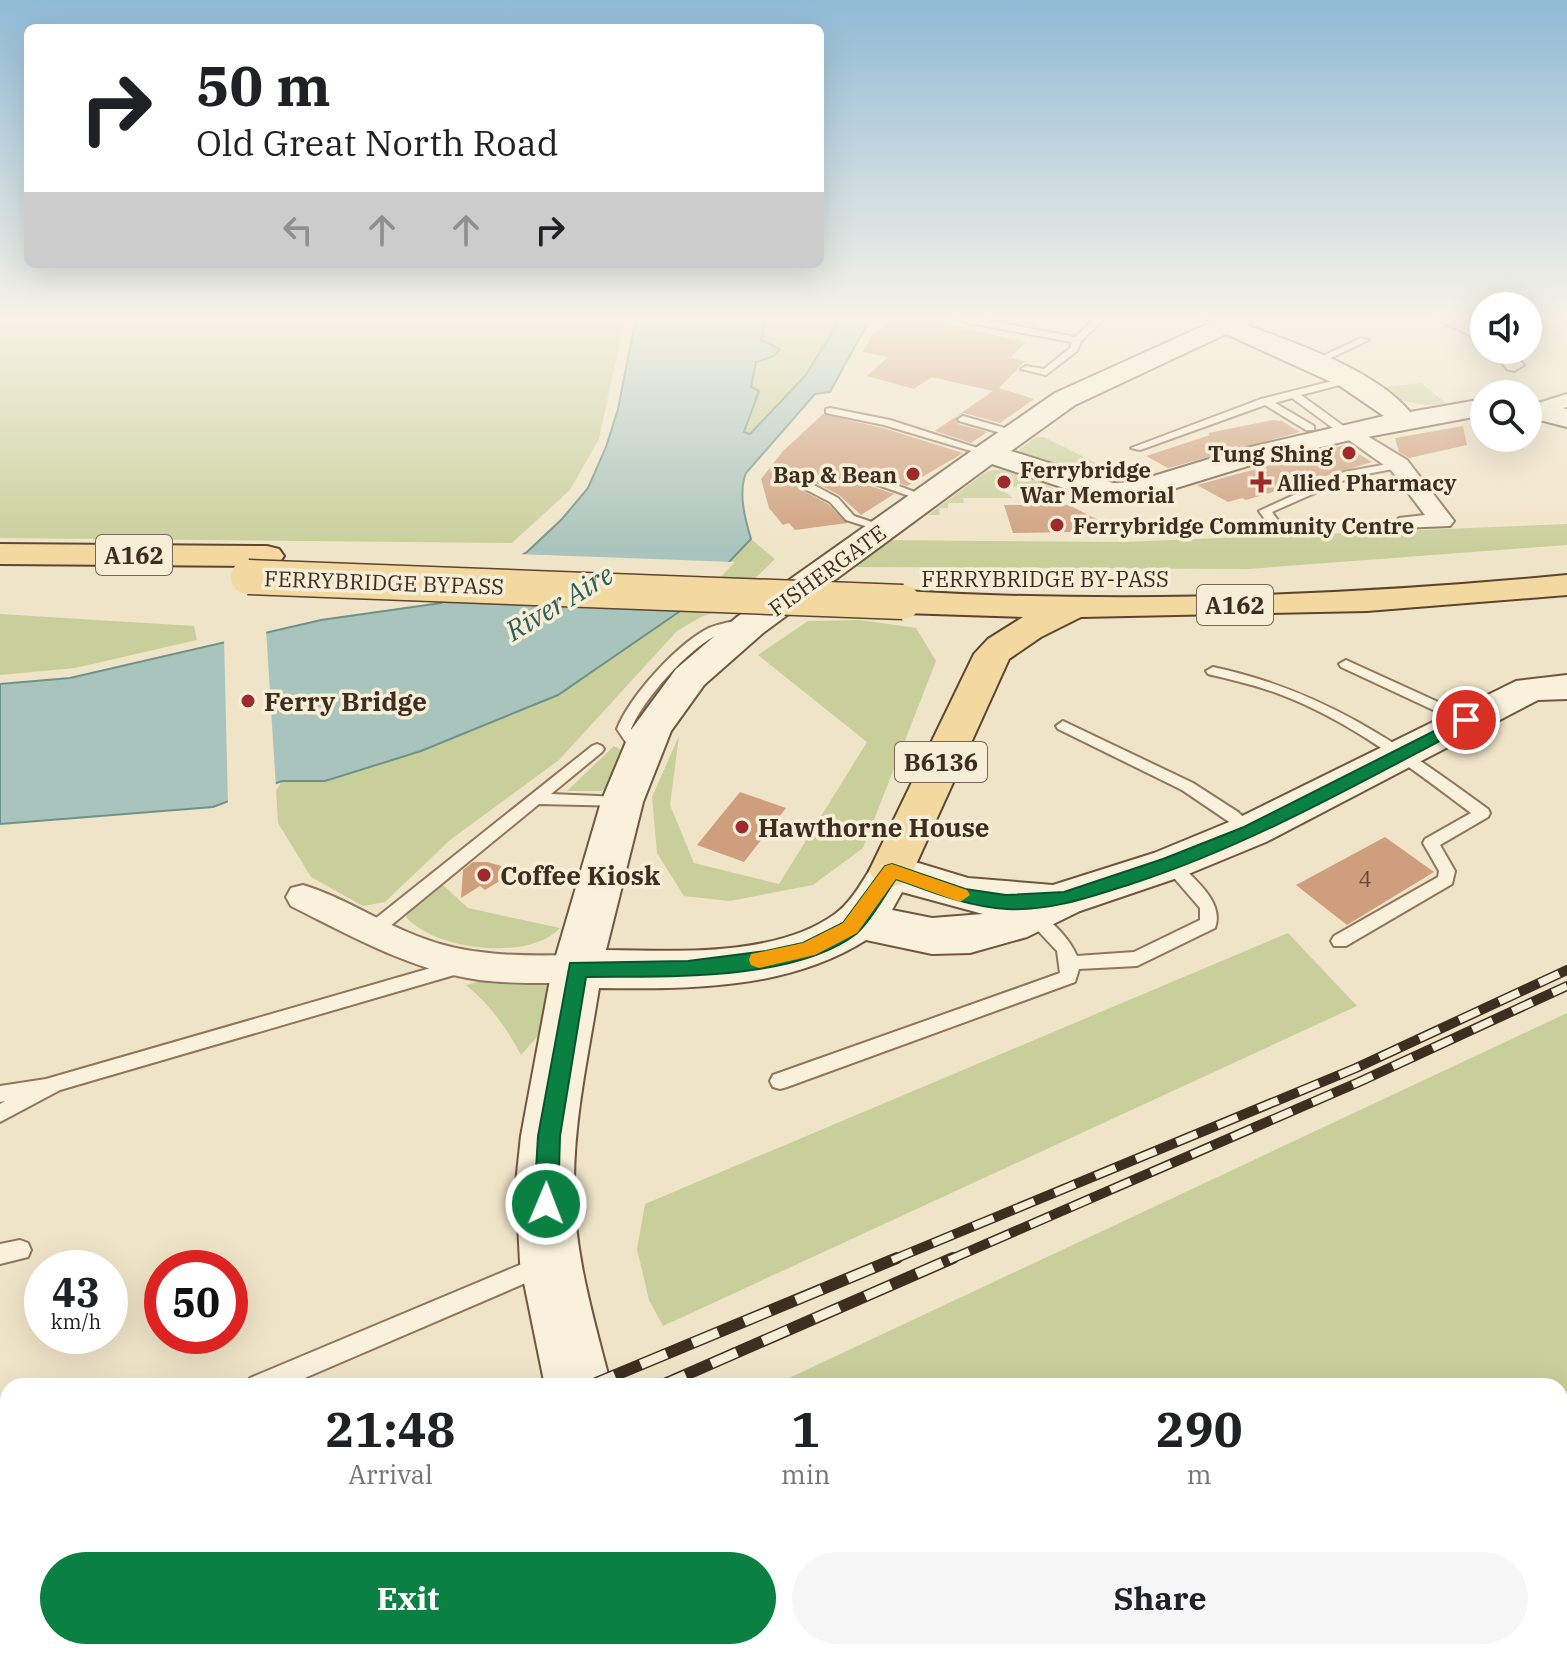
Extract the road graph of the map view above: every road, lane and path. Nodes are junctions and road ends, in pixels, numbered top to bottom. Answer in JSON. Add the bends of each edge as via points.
{"nodes":[{"id":1,"x":1074,"y":394,"type":"edge"},
{"id":2,"x":1287,"y":394,"type":"edge"},
{"id":3,"x":1294,"y":394,"type":"edge"},
{"id":4,"x":1369,"y":394,"type":"edge"},
{"id":5,"x":1567,"y":400,"type":"edge"},
{"id":6,"x":1265,"y":401,"type":"junction"},
{"id":7,"x":884,"y":406,"type":"dead end"},
{"id":8,"x":1542,"y":406,"type":"edge"},
{"id":9,"x":1470,"y":409,"type":"edge"},
{"id":10,"x":1542,"y":410,"type":"edge"},
{"id":11,"x":830,"y":411,"type":"dead end"},
{"id":12,"x":1394,"y":412,"type":"junction"},
{"id":13,"x":1567,"y":418,"type":"edge"},
{"id":14,"x":963,"y":419,"type":"dead end"},
{"id":15,"x":886,"y":422,"type":"junction"},
{"id":16,"x":1310,"y":428,"type":"dead end"},
{"id":17,"x":1347,"y":432,"type":"junction"},
{"id":18,"x":1001,"y":444,"type":"junction"},
{"id":19,"x":1136,"y":448,"type":"dead end"},
{"id":20,"x":1399,"y":465,"type":"junction"},
{"id":21,"x":801,"y":476,"type":"dead end"},
{"id":22,"x":873,"y":480,"type":"dead end"},
{"id":23,"x":925,"y":498,"type":"junction"},
{"id":24,"x":1407,"y":523,"type":"dead end"},
{"id":25,"x":884,"y":528,"type":"junction"},
{"id":26,"x":1278,"y":529,"type":"dead end"},
{"id":27,"x":0,"y":554,"type":"edge"},
{"id":28,"x":1567,"y":557,"type":"edge"},
{"id":29,"x":258,"y":566,"type":"junction"},
{"id":30,"x":0,"y":575,"type":"edge"},
{"id":31,"x":1567,"y":585,"type":"edge"},
{"id":32,"x":905,"y":590,"type":"junction"},
{"id":33,"x":940,"y":605,"type":"junction"},
{"id":34,"x":1081,"y":607,"type":"junction"},
{"id":35,"x":993,"y":654,"type":"junction"},
{"id":36,"x":1346,"y":664,"type":"dead end"},
{"id":37,"x":1213,"y":671,"type":"dead end"},
{"id":38,"x":1567,"y":687,"type":"edge"},
{"id":39,"x":1466,"y":720,"type":"junction"},
{"id":40,"x":1063,"y":726,"type":"dead end"},
{"id":41,"x":597,"y":749,"type":"dead end"},
{"id":42,"x":1401,"y":753,"type":"junction"},
{"id":43,"x":536,"y":799,"type":"junction"},
{"id":44,"x":622,"y":802,"type":"junction"},
{"id":45,"x":1250,"y":831,"type":"junction"},
{"id":46,"x":1170,"y":864,"type":"junction"},
{"id":47,"x":892,"y":871,"type":"junction"},
{"id":48,"x":303,"y":897,"type":"dead end"},
{"id":49,"x":1048,"y":906,"type":"junction"},
{"id":50,"x":857,"y":921,"type":"junction"},
{"id":51,"x":372,"y":931,"type":"junction"},
{"id":52,"x":1340,"y":941,"type":"dead end"},
{"id":53,"x":1073,"y":963,"type":"junction"},
{"id":54,"x":465,"y":965,"type":"junction"},
{"id":55,"x":577,"y":969,"type":"junction"},
{"id":56,"x":780,"y":1081,"type":"dead end"},
{"id":57,"x":54,"y":1084,"type":"junction"},
{"id":58,"x":0,"y":1094,"type":"edge"},
{"id":59,"x":0,"y":1114,"type":"edge"},
{"id":60,"x":550,"y":1263,"type":"junction"},
{"id":61,"x":276,"y":1378,"type":"edge"},
{"id":62,"x":576,"y":1378,"type":"edge"}],
"edges":[{"from":1,"to":18,"type":"main road","name":"FISHERGATE"},
{"from":2,"to":6,"type":"lane"},
{"from":3,"to":17,"type":"lane"},
{"from":4,"to":12,"type":"main road"},
{"from":5,"to":8,"type":"street"},
{"from":6,"to":16,"type":"lane"},
{"from":6,"to":19,"type":"lane"},
{"from":7,"to":15,"type":"lane"},
{"from":9,"to":12,"type":"main road","via":[[1436,415]]},
{"from":10,"to":13,"type":"main road"},
{"from":11,"to":15,"type":"lane"},
{"from":12,"to":17,"type":"main road"},
{"from":14,"to":18,"type":"lane"},
{"from":15,"to":18,"type":"lane"},
{"from":17,"to":18,"type":"main road","via":[[1160,485],[1111,493]]},
{"from":17,"to":20,"type":"street"},
{"from":18,"to":23,"type":"main road","name":"FISHERGATE"},
{"from":20,"to":24,"type":"street","via":[[1442,521]]},
{"from":20,"to":26,"type":"lane","via":[[1348,474],[1265,511]]},
{"from":21,"to":25,"type":"lane","via":[[805,485],[834,500],[850,518]]},
{"from":22,"to":23,"type":"lane"},
{"from":23,"to":25,"type":"main road","name":"FISHERGATE"},
{"from":25,"to":44,"type":"main road","name":"FISHERGATE","via":[[707,661],[675,695],[640,753]]},
{"from":27,"to":29,"type":"main road","number":"A162"},
{"from":28,"to":32,"type":"main road","name":"FERRYBRIDGE BY-PASS","number":"A162","via":[[1332,573]]},
{"from":29,"to":30,"type":"main road","number":"A162"},
{"from":29,"to":32,"type":"main road","name":"FERRYBRIDGE BYPASS","number":"A162","bridge":true},
{"from":31,"to":34,"type":"main road","name":"FERRYBRIDGE BY-PASS","number":"A162","via":[[1352,601]]},
{"from":32,"to":33,"type":"main road","name":"FERRYBRIDGE BY-PASS","number":"A162"},
{"from":33,"to":34,"type":"main road","name":"FERRYBRIDGE BY-PASS","number":"A162"},
{"from":33,"to":35,"type":"main road","via":[[981,633]]},
{"from":34,"to":35,"type":"main road","via":[[1040,621]]},
{"from":35,"to":47,"type":"main road","number":"B6136"},
{"from":36,"to":39,"type":"lane"},
{"from":37,"to":42,"type":"lane","via":[[1279,688]]},
{"from":38,"to":39,"type":"main road","via":[[1530,689]]},
{"from":39,"to":42,"type":"main road"},
{"from":40,"to":45,"type":"lane","via":[[1200,794],[1234,814]]},
{"from":41,"to":43,"type":"lane"},
{"from":42,"to":45,"type":"main road"},
{"from":42,"to":52,"type":"lane","via":[[1482,813],[1431,843],[1447,871],[1446,880]]},
{"from":43,"to":44,"type":"lane"},
{"from":43,"to":51,"type":"lane"},
{"from":44,"to":55,"type":"main road","name":"FISHERGATE"},
{"from":45,"to":46,"type":"main road"},
{"from":46,"to":49,"type":"main road"},
{"from":46,"to":53,"type":"lane","via":[[1208,906],[1209,923],[1137,959]]},
{"from":47,"to":49,"type":"main road","via":[[963,896]]},
{"from":47,"to":50,"type":"main road","number":"B6136"},
{"from":48,"to":51,"type":"street"},
{"from":49,"to":50,"type":"main road","via":[[1010,925],[970,935],[932,936]]},
{"from":49,"to":53,"type":"lane"},
{"from":50,"to":55,"type":"main road","number":"B6136","via":[[808,949],[766,959],[688,968]]},
{"from":51,"to":54,"type":"street"},
{"from":53,"to":56,"type":"lane","via":[[1069,977],[1054,986]]},
{"from":54,"to":55,"type":"street"},
{"from":54,"to":57,"type":"lane"},
{"from":55,"to":60,"type":"main road","name":"FISHERGATE","via":[[549,1136],[545,1183]]},
{"from":57,"to":58,"type":"lane"},
{"from":57,"to":59,"type":"lane"},
{"from":60,"to":61,"type":"lane"},
{"from":60,"to":62,"type":"main road","name":"FISHERGATE"}]}
